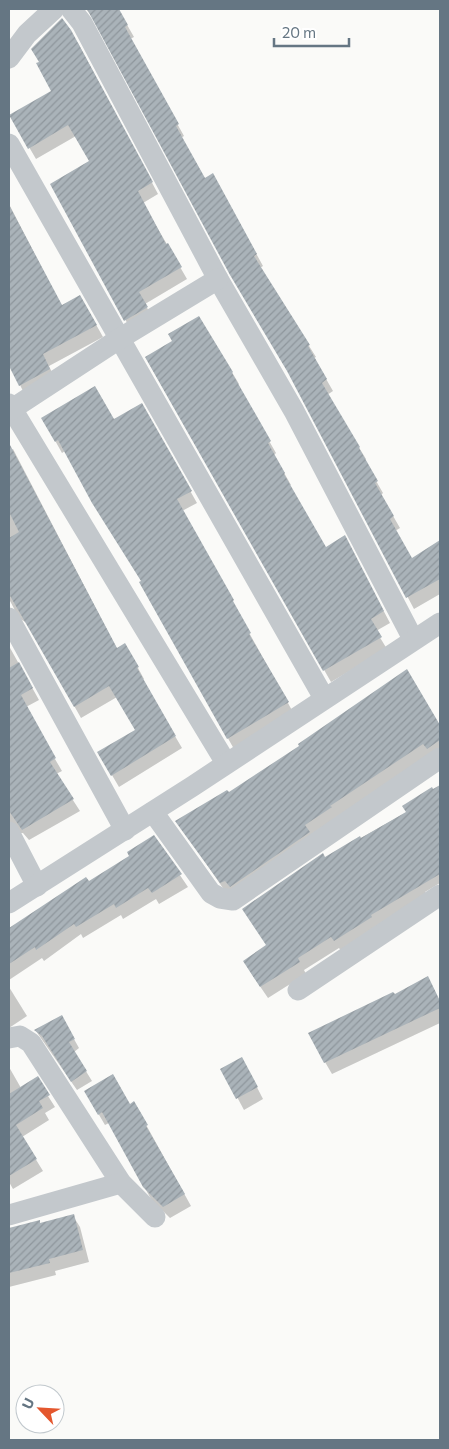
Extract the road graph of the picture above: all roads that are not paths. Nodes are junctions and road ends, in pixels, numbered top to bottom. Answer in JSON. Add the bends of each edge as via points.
{"nodes":[{"id":1,"x":54,"y":9,"type":"edge"},
{"id":2,"x":72,"y":9,"type":"edge"},
{"id":3,"x":9,"y":58,"type":"edge"},
{"id":4,"x":9,"y":144,"type":"edge"},
{"id":5,"x":218,"y":279,"type":"junction"},
{"id":6,"x":119,"y":339,"type":"junction"},
{"id":7,"x":10,"y":408,"type":"edge"},
{"id":8,"x":9,"y":618,"type":"edge"},
{"id":9,"x":440,"y":623,"type":"edge"},
{"id":10,"x":414,"y":639,"type":"junction"},
{"id":11,"x":324,"y":698,"type":"junction"},
{"id":12,"x":440,"y":758,"type":"edge"},
{"id":13,"x":226,"y":763,"type":"junction"},
{"id":14,"x":153,"y":812,"type":"junction"},
{"id":15,"x":124,"y":830,"type":"junction"},
{"id":16,"x":9,"y":832,"type":"edge"},
{"id":17,"x":37,"y":886,"type":"junction"},
{"id":18,"x":440,"y":895,"type":"edge"},
{"id":19,"x":9,"y":903,"type":"edge"},
{"id":20,"x":298,"y":990,"type":"dead end"},
{"id":21,"x":9,"y":1038,"type":"edge"},
{"id":22,"x":121,"y":1183,"type":"junction"},
{"id":23,"x":9,"y":1215,"type":"edge"},
{"id":24,"x":155,"y":1217,"type":"dead end"}],
"edges":[{"from":1,"to":3,"type":"street","via":[[27,34]]},
{"from":2,"to":5,"type":"street"},
{"from":4,"to":6,"type":"street"},
{"from":5,"to":6,"type":"street"},
{"from":5,"to":10,"type":"street","via":[[294,411]]},
{"from":6,"to":7,"type":"street"},
{"from":6,"to":11,"type":"street"},
{"from":7,"to":13,"type":"street"},
{"from":8,"to":15,"type":"street"},
{"from":9,"to":10,"type":"street"},
{"from":10,"to":11,"type":"street"},
{"from":11,"to":13,"type":"street"},
{"from":12,"to":14,"type":"street","via":[[233,900],[211,893]]},
{"from":13,"to":14,"type":"street"},
{"from":14,"to":15,"type":"street"},
{"from":15,"to":17,"type":"street"},
{"from":16,"to":17,"type":"street"},
{"from":17,"to":19,"type":"street"},
{"from":18,"to":20,"type":"street"},
{"from":21,"to":22,"type":"street","via":[[20,1036],[31,1043]]},
{"from":22,"to":23,"type":"street"},
{"from":22,"to":24,"type":"street"}]}
